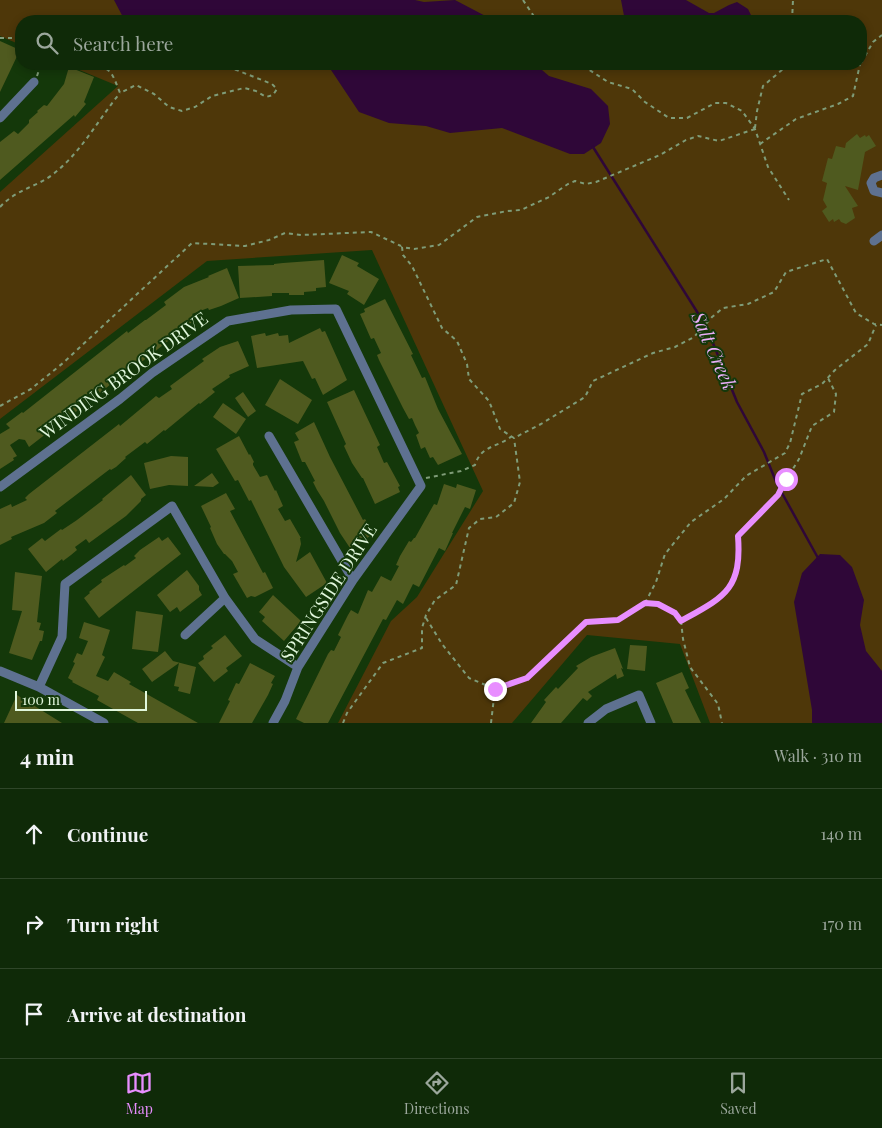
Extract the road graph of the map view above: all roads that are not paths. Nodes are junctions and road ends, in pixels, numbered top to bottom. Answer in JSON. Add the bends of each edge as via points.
{"nodes":[{"id":1,"x":34,"y":82,"type":"road end"},
{"id":2,"x":0,"y":118,"type":"edge"},
{"id":3,"x":882,"y":176,"type":"edge"},
{"id":4,"x":882,"y":193,"type":"edge"},
{"id":5,"x":882,"y":235,"type":"edge"},
{"id":6,"x":874,"y":241,"type":"dead end"},
{"id":7,"x":269,"y":436,"type":"dead end"},
{"id":8,"x":419,"y":483,"type":"joint"},
{"id":9,"x":0,"y":487,"type":"edge"},
{"id":10,"x":353,"y":580,"type":"junction"},
{"id":11,"x":225,"y":598,"type":"junction"},
{"id":12,"x":185,"y":635,"type":"dead end"},
{"id":13,"x":298,"y":667,"type":"junction"},
{"id":14,"x":0,"y":671,"type":"edge"},
{"id":15,"x":40,"y":687,"type":"junction"},
{"id":16,"x":104,"y":723,"type":"edge"},
{"id":17,"x":273,"y":723,"type":"edge"},
{"id":18,"x":588,"y":723,"type":"edge"},
{"id":19,"x":651,"y":723,"type":"edge"}],
"edges":[{"from":1,"to":2,"type":"street"},
{"from":3,"to":4,"type":"street","via":[[874,178],[871,183],[874,191]]},
{"from":5,"to":6,"type":"street"},
{"from":7,"to":10,"type":"street"},
{"from":8,"to":9,"type":"street","name":"WINDING BROOK DRIVE","via":[[336,309],[291,310],[228,321],[152,373]]},
{"from":8,"to":10,"type":"street","name":"SPRINGSIDE DRIVE"},
{"from":10,"to":13,"type":"street","name":"SPRINGSIDE DRIVE"},
{"from":11,"to":12,"type":"street"},
{"from":11,"to":13,"type":"street","via":[[255,639]]},
{"from":11,"to":15,"type":"street","via":[[172,506],[65,584],[62,637]]},
{"from":13,"to":17,"type":"street","name":"SPRINGSIDE DRIVE"},
{"from":14,"to":15,"type":"street"},
{"from":15,"to":16,"type":"street"},
{"from":18,"to":19,"type":"street","via":[[606,709],[639,695]]}]}
